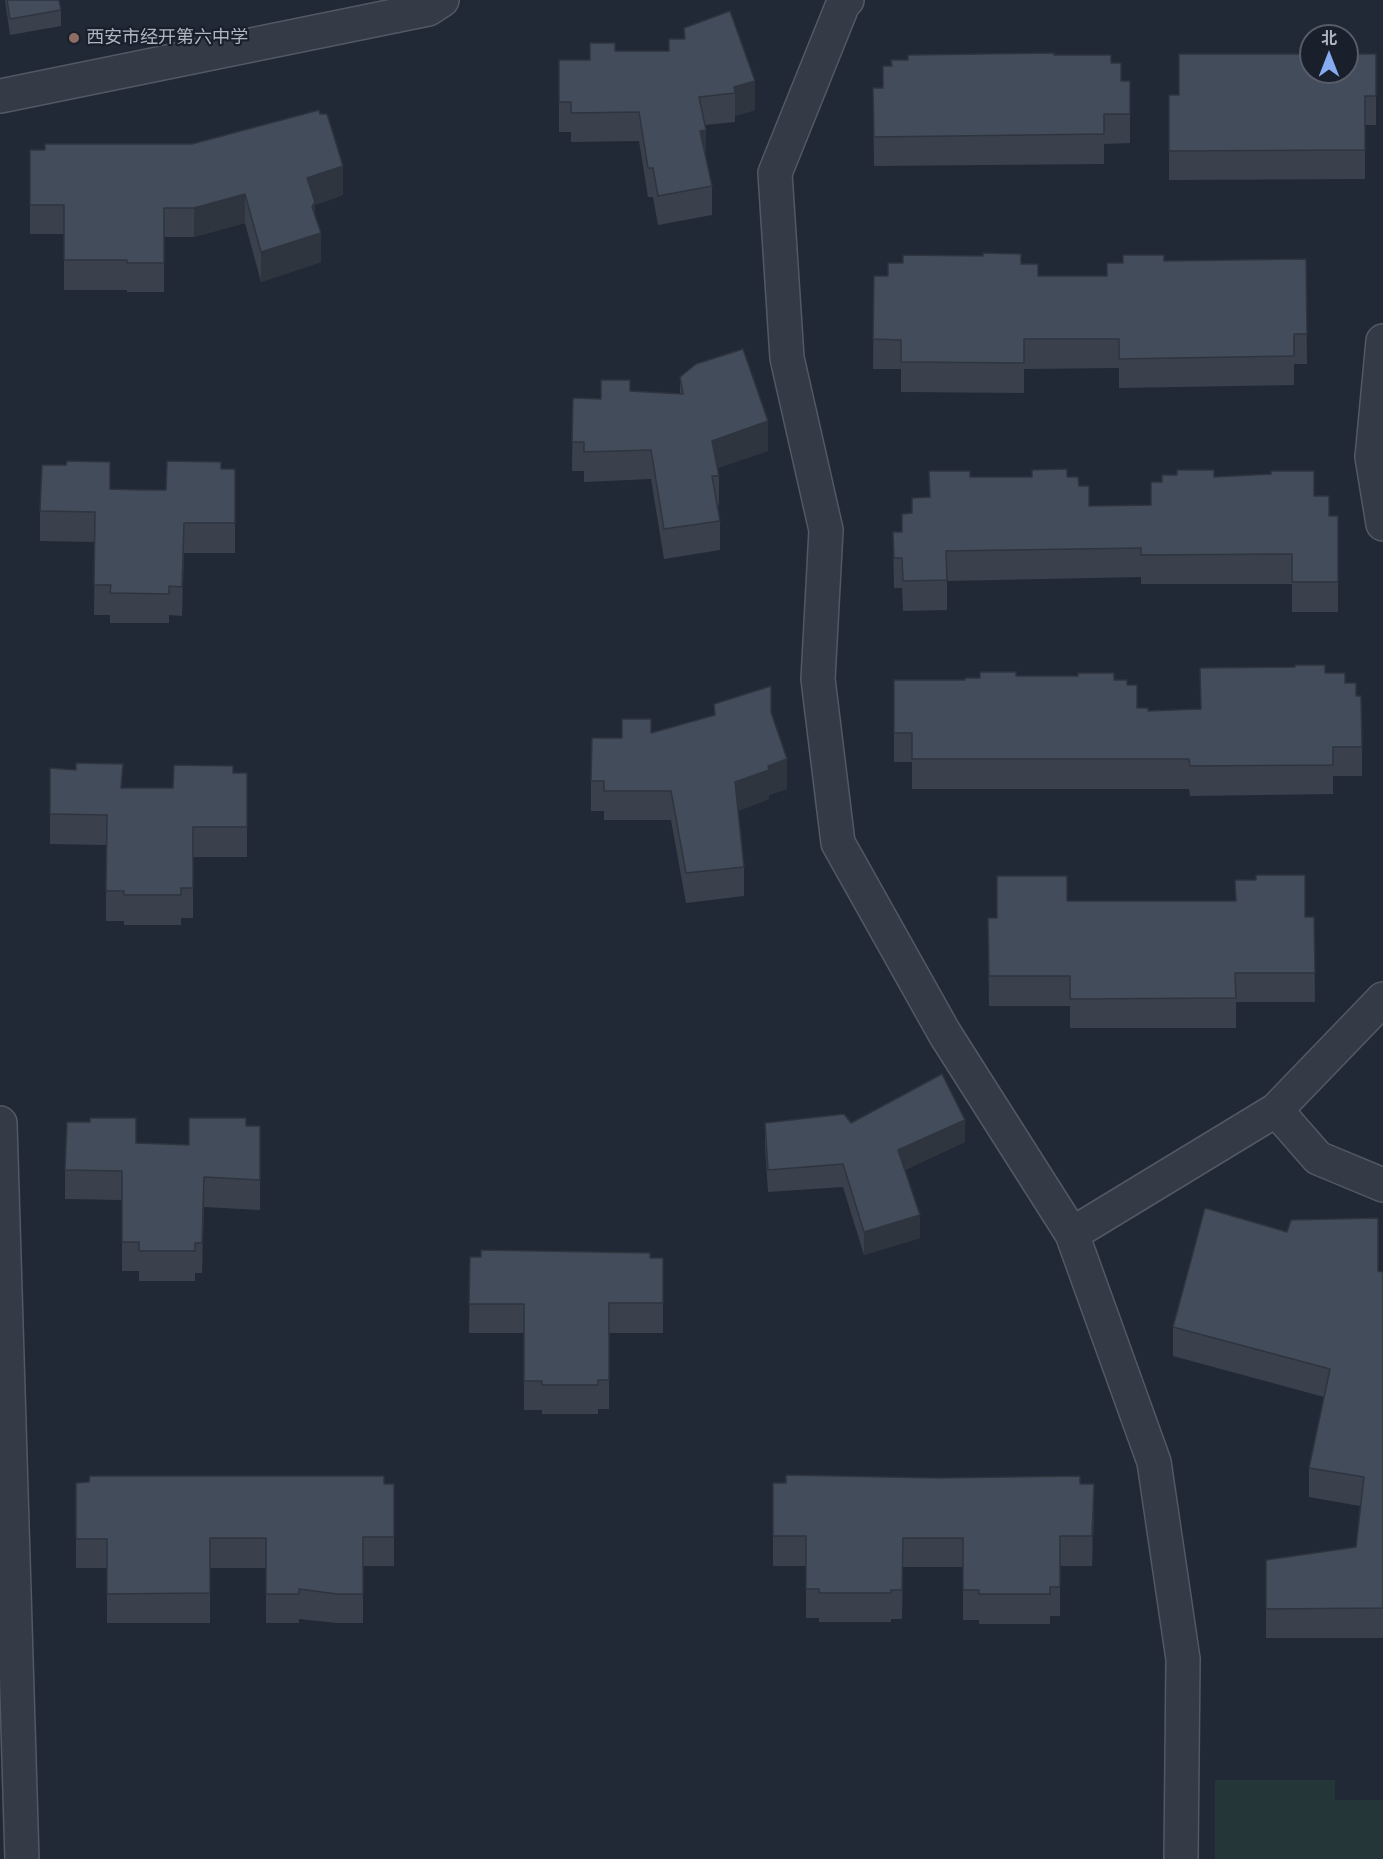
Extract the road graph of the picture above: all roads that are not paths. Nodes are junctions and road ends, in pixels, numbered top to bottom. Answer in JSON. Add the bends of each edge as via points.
{"nodes":[{"id":1,"x":442,"y":0,"type":"edge"},
{"id":2,"x":837,"y":1,"type":"edge"},
{"id":3,"x":0,"y":96,"type":"edge"},
{"id":4,"x":1383,"y":341,"type":"edge"},
{"id":5,"x":1383,"y":524,"type":"edge"},
{"id":6,"x":1383,"y":999,"type":"edge"},
{"id":7,"x":1276,"y":1110,"type":"junction"},
{"id":8,"x":0,"y":1123,"type":"edge"},
{"id":9,"x":1383,"y":1185,"type":"edge"},
{"id":10,"x":1072,"y":1234,"type":"junction"},
{"id":11,"x":22,"y":1859,"type":"edge"},
{"id":12,"x":1181,"y":1859,"type":"edge"}],
"edges":[{"from":1,"to":3,"type":"street","via":[[428,9]]},
{"from":2,"to":10,"type":"street","via":[[775,173],[787,358],[826,530],[818,679],[838,843],[945,1034]]},
{"from":4,"to":5,"type":"street","via":[[1372,457]]},
{"from":6,"to":7,"type":"street"},
{"from":7,"to":9,"type":"street","via":[[1318,1158]]},
{"from":7,"to":10,"type":"street"},
{"from":8,"to":11,"type":"street"},
{"from":10,"to":12,"type":"street","via":[[1154,1462],[1183,1659]]}]}
